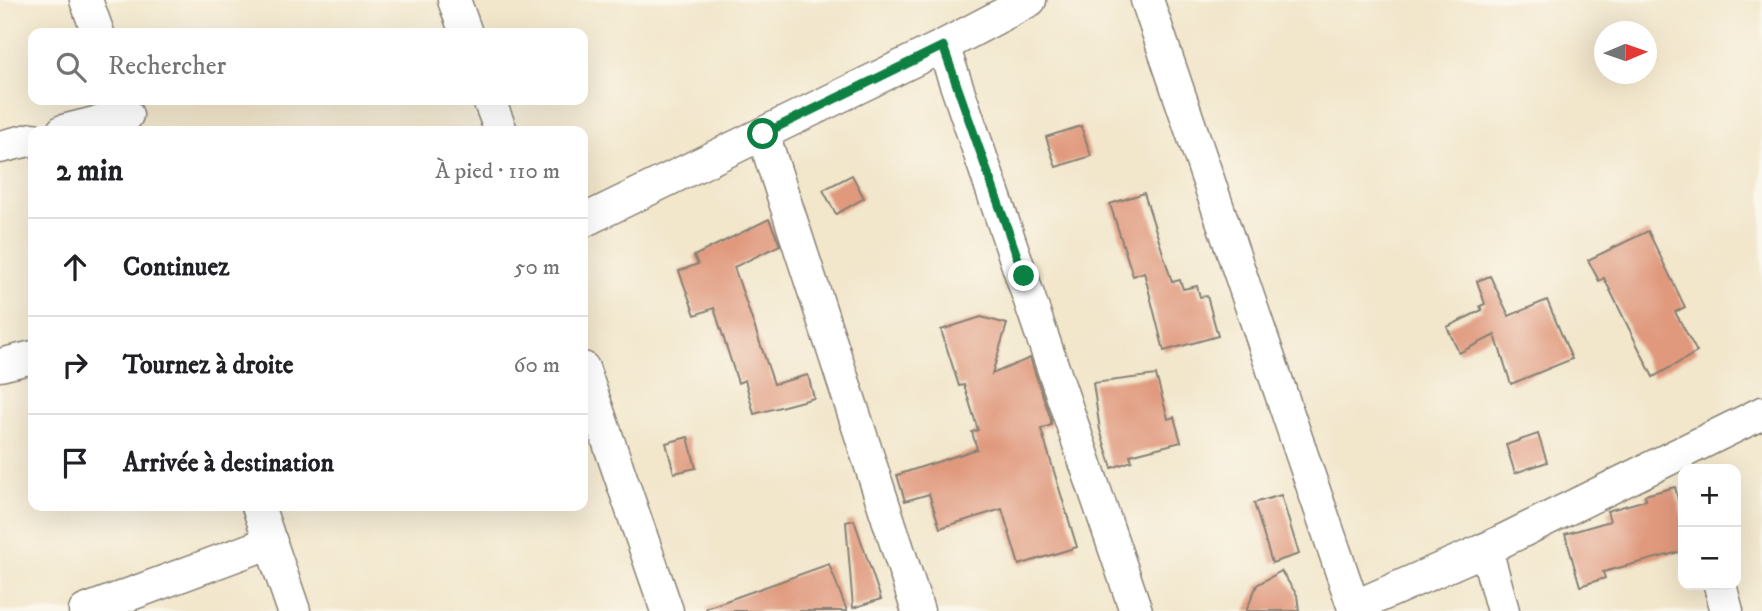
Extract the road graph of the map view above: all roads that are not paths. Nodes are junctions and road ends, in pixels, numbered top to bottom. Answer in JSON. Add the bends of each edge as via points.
{"nodes":[{"id":1,"x":86,"y":0,"type":"edge"},
{"id":2,"x":454,"y":0,"type":"edge"},
{"id":3,"x":1030,"y":0,"type":"edge"},
{"id":4,"x":1147,"y":0,"type":"edge"},
{"id":5,"x":96,"y":28,"type":"edge"},
{"id":6,"x":464,"y":28,"type":"edge"},
{"id":7,"x":943,"y":46,"type":"junction"},
{"id":8,"x":491,"y":105,"type":"edge"},
{"id":9,"x":127,"y":115,"type":"edge"},
{"id":10,"x":83,"y":126,"type":"edge"},
{"id":11,"x":498,"y":126,"type":"edge"},
{"id":12,"x":763,"y":134,"type":"junction"},
{"id":13,"x":28,"y":140,"type":"edge"},
{"id":14,"x":0,"y":147,"type":"edge"},
{"id":15,"x":588,"y":220,"type":"edge"},
{"id":16,"x":28,"y":358,"type":"edge"},
{"id":17,"x":0,"y":365,"type":"edge"},
{"id":18,"x":588,"y":382,"type":"edge"},
{"id":19,"x":1762,"y":413,"type":"edge"},
{"id":20,"x":1691,"y":459,"type":"edge"},
{"id":21,"x":260,"y":511,"type":"edge"},
{"id":22,"x":271,"y":542,"type":"junction"},
{"id":23,"x":1486,"y":550,"type":"junction"},
{"id":24,"x":1721,"y":590,"type":"edge"},
{"id":25,"x":1355,"y":609,"type":"edge"},
{"id":26,"x":85,"y":611,"type":"edge"},
{"id":27,"x":294,"y":611,"type":"edge"},
{"id":28,"x":667,"y":611,"type":"edge"},
{"id":29,"x":918,"y":611,"type":"edge"},
{"id":30,"x":1136,"y":611,"type":"edge"},
{"id":31,"x":1503,"y":611,"type":"edge"},
{"id":32,"x":1727,"y":611,"type":"edge"}],
"edges":[{"from":1,"to":5,"type":"street"},
{"from":2,"to":6,"type":"street"},
{"from":3,"to":7,"type":"street"},
{"from":4,"to":25,"type":"street"},
{"from":7,"to":12,"type":"street"},
{"from":7,"to":30,"type":"street"},
{"from":8,"to":11,"type":"street"},
{"from":9,"to":10,"type":"street"},
{"from":12,"to":15,"type":"street"},
{"from":12,"to":29,"type":"street"},
{"from":13,"to":14,"type":"street"},
{"from":16,"to":17,"type":"street"},
{"from":18,"to":28,"type":"street"},
{"from":19,"to":20,"type":"street"},
{"from":20,"to":23,"type":"street"},
{"from":21,"to":22,"type":"street"},
{"from":22,"to":26,"type":"street"},
{"from":22,"to":27,"type":"street"},
{"from":23,"to":25,"type":"street"},
{"from":23,"to":31,"type":"street"},
{"from":24,"to":32,"type":"street"}]}
